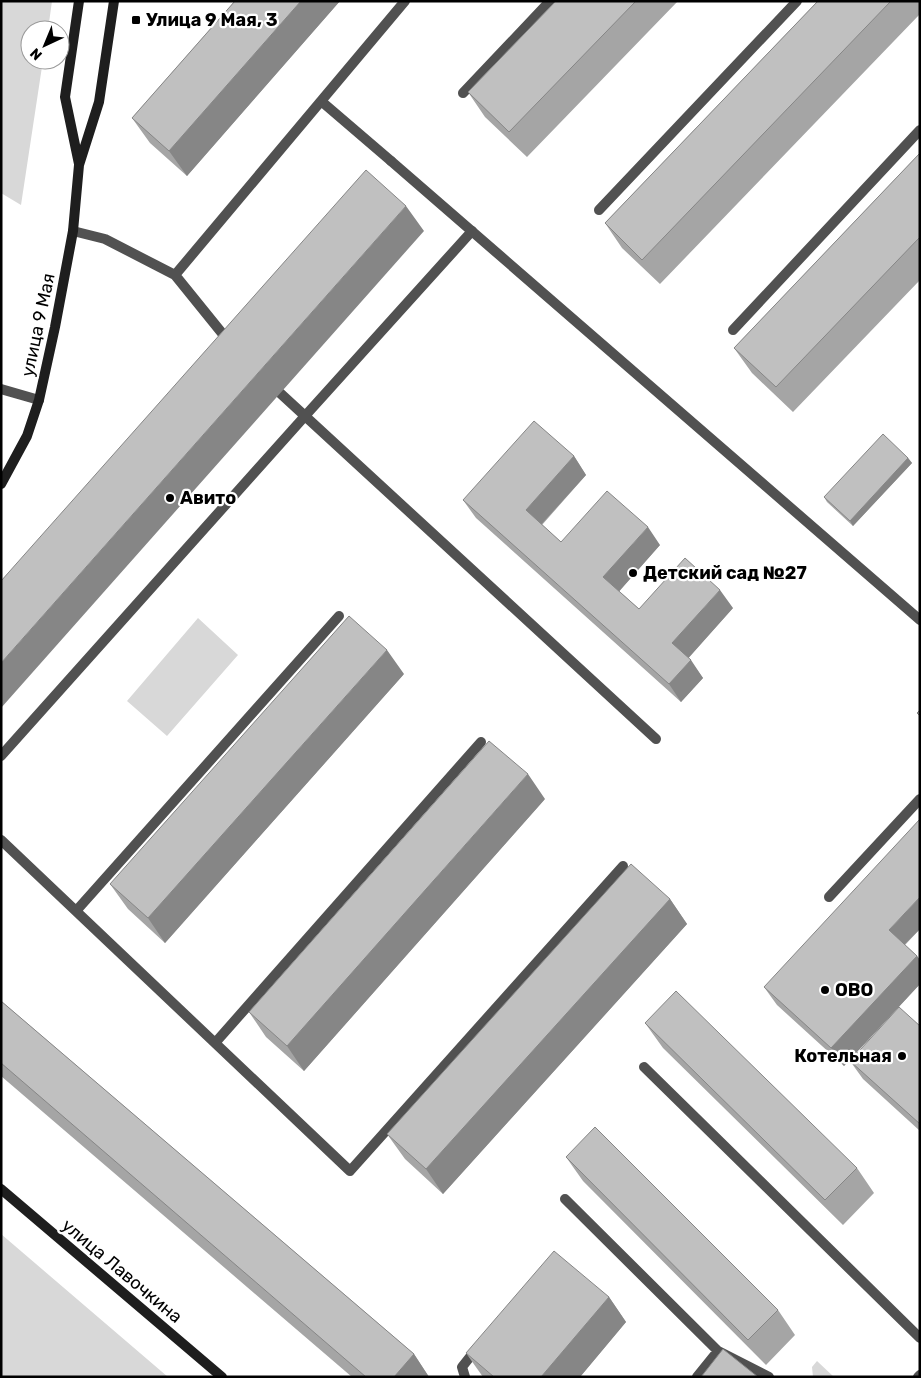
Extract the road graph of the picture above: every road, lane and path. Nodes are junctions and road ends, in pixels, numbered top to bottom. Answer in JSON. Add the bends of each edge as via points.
{"nodes":[{"id":1,"x":79,"y":1,"type":"edge"},
{"id":2,"x":114,"y":1,"type":"edge"},
{"id":3,"x":406,"y":1,"type":"edge"},
{"id":4,"x":550,"y":1,"type":"edge"},
{"id":5,"x":797,"y":1,"type":"edge"},
{"id":6,"x":463,"y":93,"type":"dead end"},
{"id":7,"x":321,"y":101,"type":"junction"},
{"id":8,"x":920,"y":130,"type":"edge"},
{"id":9,"x":80,"y":165,"type":"junction"},
{"id":10,"x":599,"y":210,"type":"dead end"},
{"id":11,"x":74,"y":231,"type":"junction"},
{"id":12,"x":472,"y":231,"type":"junction"},
{"id":13,"x":175,"y":275,"type":"junction"},
{"id":14,"x":733,"y":330,"type":"dead end"},
{"id":15,"x":234,"y":348,"type":"edge"},
{"id":16,"x":1,"y":390,"type":"edge"},
{"id":17,"x":280,"y":392,"type":"dead end"},
{"id":18,"x":39,"y":400,"type":"junction"},
{"id":19,"x":305,"y":416,"type":"junction"},
{"id":20,"x":1,"y":484,"type":"edge"},
{"id":21,"x":339,"y":616,"type":"dead end"},
{"id":22,"x":920,"y":620,"type":"edge"},
{"id":23,"x":656,"y":739,"type":"dead end"},
{"id":24,"x":481,"y":742,"type":"dead end"},
{"id":25,"x":1,"y":756,"type":"edge"},
{"id":26,"x":920,"y":798,"type":"edge"},
{"id":27,"x":3,"y":845,"type":"edge"},
{"id":28,"x":622,"y":866,"type":"dead end"},
{"id":29,"x":829,"y":896,"type":"dead end"},
{"id":30,"x":76,"y":911,"type":"junction"},
{"id":31,"x":215,"y":1044,"type":"junction"},
{"id":32,"x":644,"y":1067,"type":"dead end"},
{"id":33,"x":1,"y":1190,"type":"edge"},
{"id":34,"x":565,"y":1199,"type":"dead end"},
{"id":35,"x":920,"y":1338,"type":"edge"},
{"id":36,"x":481,"y":1343,"type":"edge"},
{"id":37,"x":718,"y":1351,"type":"junction"},
{"id":38,"x":222,"y":1377,"type":"edge"},
{"id":39,"x":465,"y":1377,"type":"edge"},
{"id":40,"x":697,"y":1377,"type":"edge"},
{"id":41,"x":769,"y":1377,"type":"edge"}],
"edges":[{"from":1,"to":9,"type":"main road","name":"улица 9 Мая","via":[[65,97]]},
{"from":2,"to":9,"type":"main road","name":"улица 9 Мая","via":[[99,102]]},
{"from":3,"to":7,"type":"street"},
{"from":4,"to":6,"type":"street"},
{"from":5,"to":10,"type":"street"},
{"from":7,"to":12,"type":"street"},
{"from":7,"to":13,"type":"street"},
{"from":8,"to":14,"type":"street"},
{"from":9,"to":11,"type":"main road","name":"улица 9 Мая"},
{"from":11,"to":13,"type":"street","via":[[105,239]]},
{"from":11,"to":18,"type":"main road","name":"улица 9 Мая"},
{"from":12,"to":19,"type":"street"},
{"from":12,"to":22,"type":"street"},
{"from":13,"to":15,"type":"street"},
{"from":16,"to":18,"type":"street"},
{"from":17,"to":19,"type":"street"},
{"from":18,"to":20,"type":"main road","name":"улица 9 Мая","via":[[27,436]]},
{"from":19,"to":23,"type":"street"},
{"from":19,"to":25,"type":"street"},
{"from":21,"to":30,"type":"street"},
{"from":24,"to":31,"type":"street"},
{"from":26,"to":29,"type":"street"},
{"from":27,"to":30,"type":"street"},
{"from":28,"to":31,"type":"street","via":[[350,1172]]},
{"from":30,"to":31,"type":"street"},
{"from":32,"to":35,"type":"street"},
{"from":33,"to":38,"type":"main road","name":"улица Лавочкина"},
{"from":34,"to":37,"type":"street"},
{"from":36,"to":39,"type":"street","via":[[462,1366]]},
{"from":37,"to":40,"type":"street"},
{"from":37,"to":41,"type":"street"}]}
